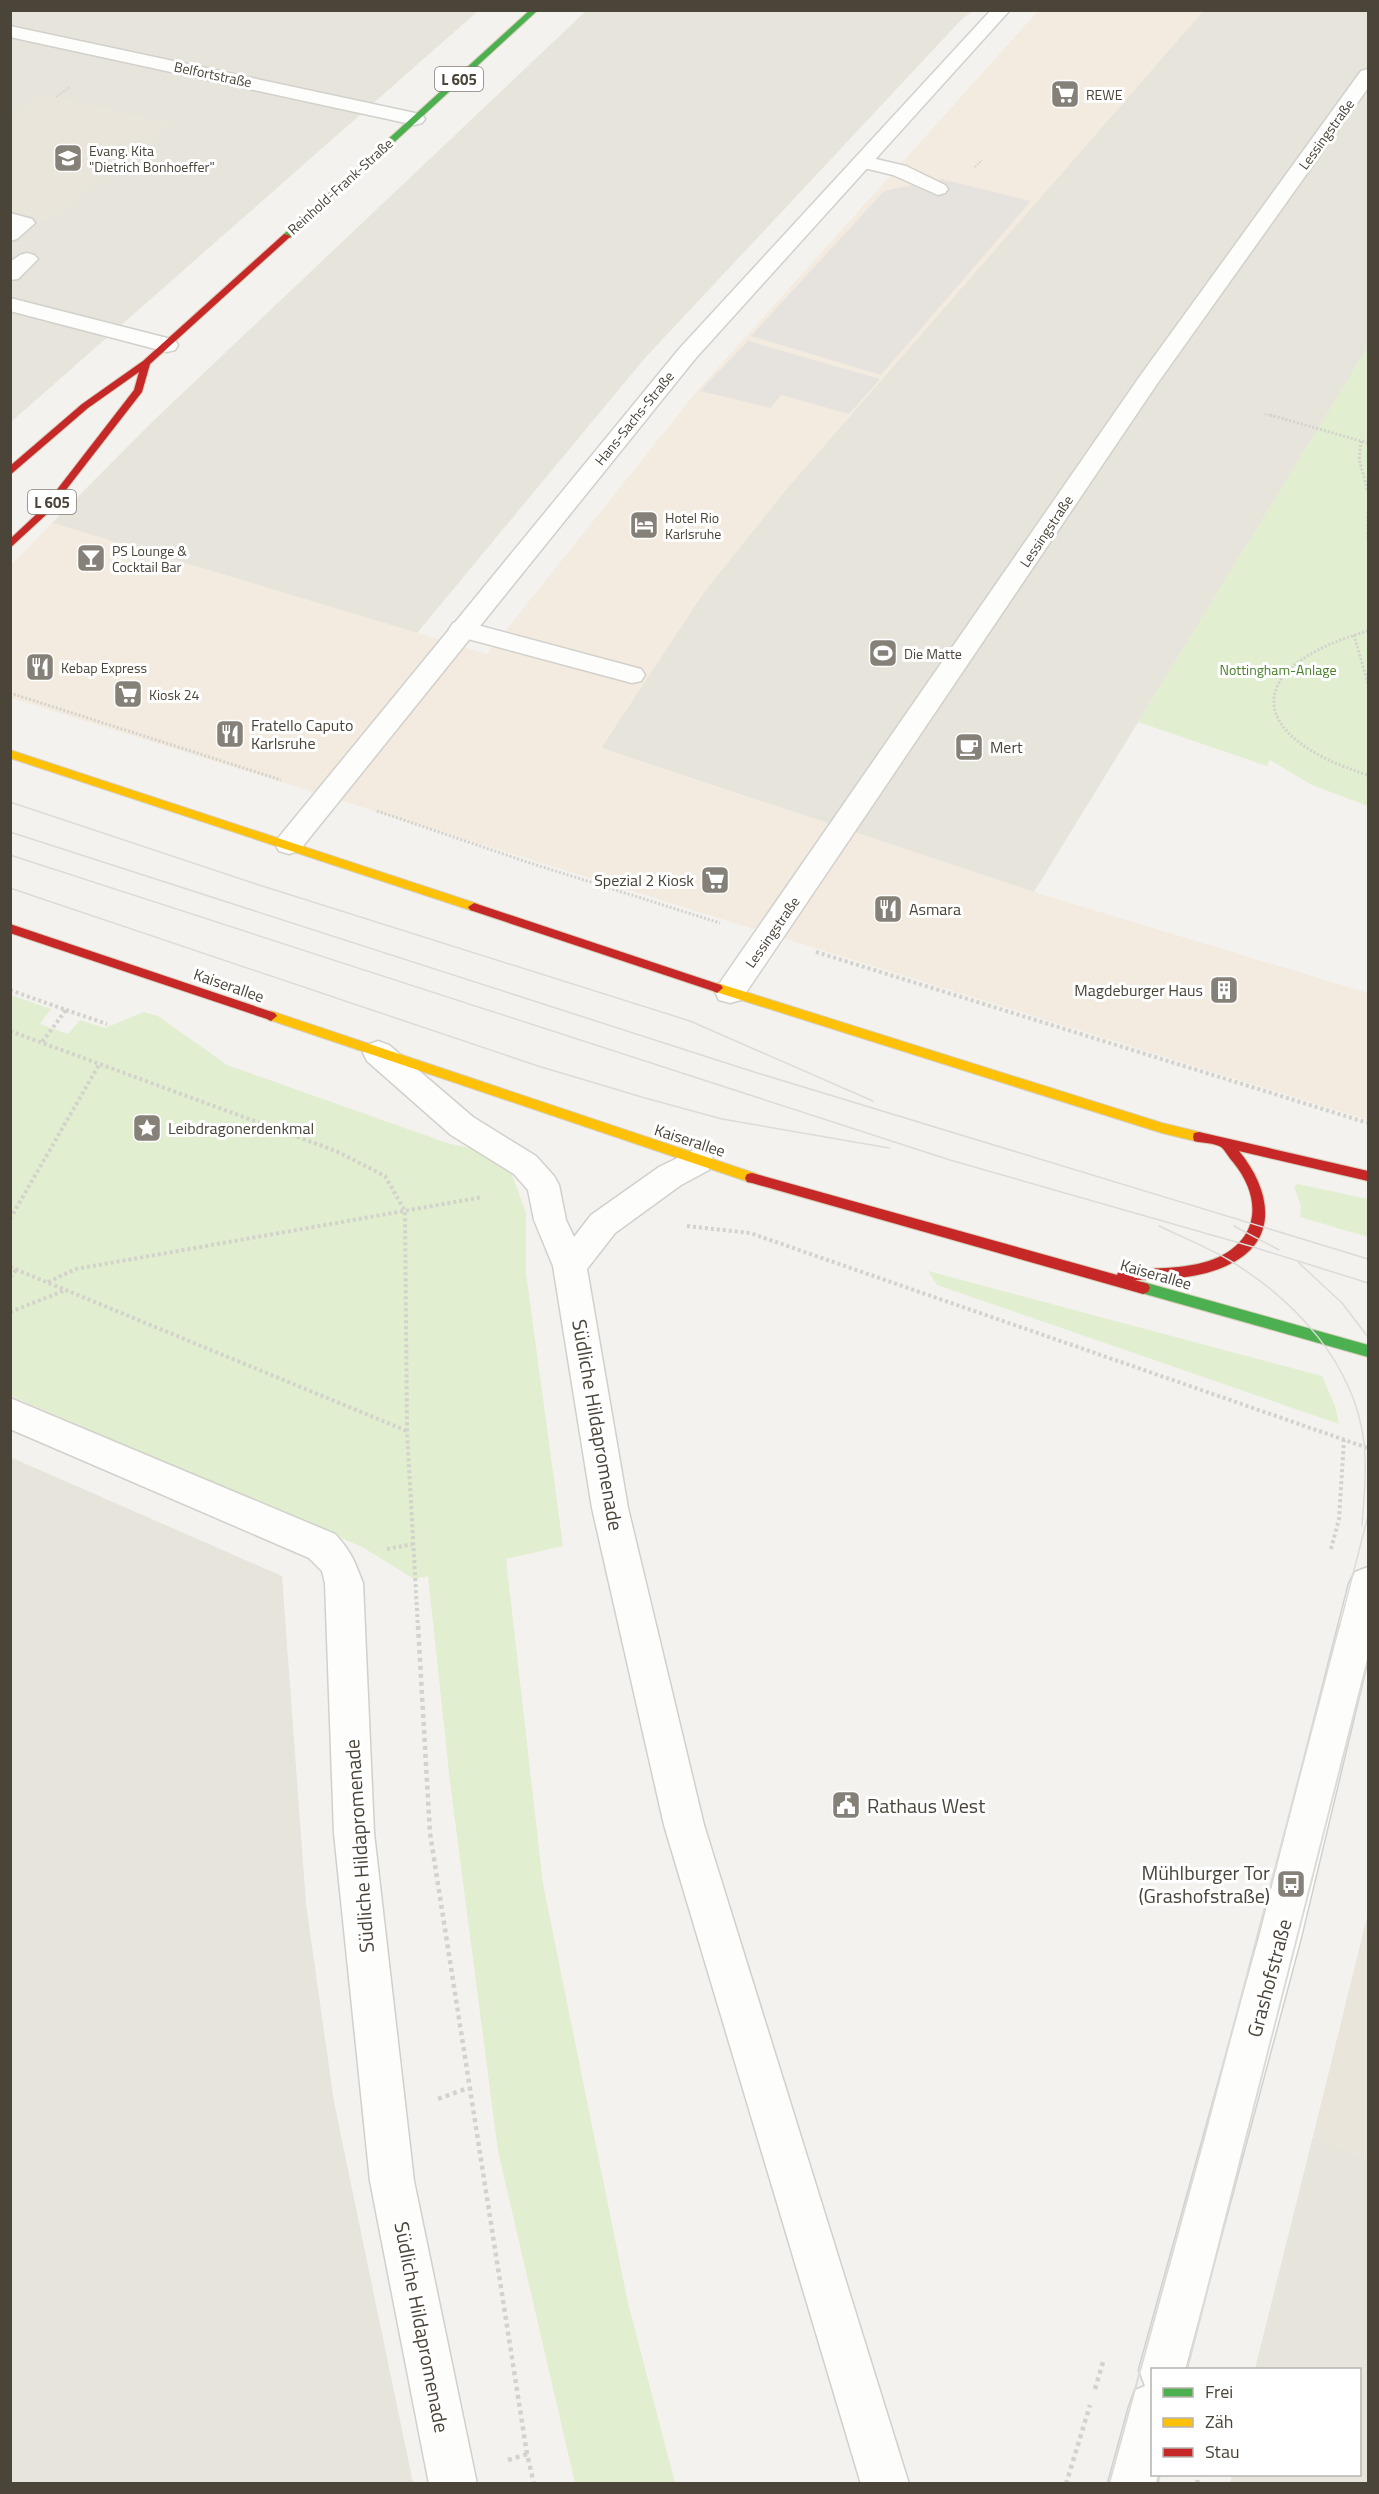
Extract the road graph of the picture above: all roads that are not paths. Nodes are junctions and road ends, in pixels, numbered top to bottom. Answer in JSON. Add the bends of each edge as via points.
{"nodes":[{"id":1,"x":535,"y":10,"type":"edge"},
{"id":2,"x":1000,"y":10,"type":"edge"},
{"id":3,"x":10,"y":31,"type":"edge"},
{"id":4,"x":1368,"y":75,"type":"edge"},
{"id":5,"x":415,"y":119,"type":"junction"},
{"id":6,"x":863,"y":162,"type":"junction"},
{"id":7,"x":938,"y":189,"type":"dead end"},
{"id":8,"x":10,"y":219,"type":"edge"},
{"id":9,"x":10,"y":235,"type":"edge"},
{"id":10,"x":27,"y":259,"type":"dead end"},
{"id":11,"x":10,"y":274,"type":"edge"},
{"id":12,"x":10,"y":304,"type":"edge"},
{"id":13,"x":167,"y":345,"type":"junction"},
{"id":14,"x":146,"y":363,"type":"junction"},
{"id":15,"x":10,"y":472,"type":"edge"},
{"id":16,"x":10,"y":545,"type":"edge"},
{"id":17,"x":462,"y":629,"type":"junction"},
{"id":18,"x":632,"y":675,"type":"dead end"},
{"id":19,"x":10,"y":754,"type":"edge"},
{"id":20,"x":289,"y":844,"type":"junction"},
{"id":21,"x":10,"y":928,"type":"edge"},
{"id":22,"x":730,"y":992,"type":"junction"},
{"id":23,"x":378,"y":1053,"type":"junction"},
{"id":24,"x":1226,"y":1144,"type":"junction"},
{"id":25,"x":698,"y":1161,"type":"junction"},
{"id":26,"x":1368,"y":1176,"type":"edge"},
{"id":27,"x":570,"y":1266,"type":"junction"},
{"id":28,"x":1104,"y":1276,"type":"junction"},
{"id":29,"x":1368,"y":1351,"type":"edge"},
{"id":30,"x":10,"y":1413,"type":"edge"},
{"id":31,"x":1368,"y":1584,"type":"edge"},
{"id":32,"x":1163,"y":2368,"type":"edge"},
{"id":33,"x":1151,"y":2411,"type":"edge"},
{"id":34,"x":453,"y":2484,"type":"edge"},
{"id":35,"x":885,"y":2484,"type":"edge"},
{"id":36,"x":1132,"y":2484,"type":"edge"}],
"edges":[{"from":1,"to":5,"type":"main road","name":"Reinhold-Frank-Straße","number":"L 605"},
{"from":2,"to":6,"type":"street","name":"Hans-Sachs-Straße"},
{"from":3,"to":5,"type":"street","name":"Belfortstraße"},
{"from":4,"to":22,"type":"street","name":"Lessingstraße","via":[[1148,381]]},
{"from":5,"to":13,"type":"main road","name":"Reinhold-Frank-Straße","number":"L 605"},
{"from":6,"to":7,"type":"street","via":[[899,170]]},
{"from":6,"to":17,"type":"street","name":"Hans-Sachs-Straße","via":[[687,354]]},
{"from":8,"to":9,"type":"street","via":[[25,223]]},
{"from":10,"to":11,"type":"street"},
{"from":12,"to":13,"type":"street"},
{"from":13,"to":14,"type":"main road","name":"Reinhold-Frank-Straße","number":"L 605"},
{"from":14,"to":15,"type":"main road","name":"Reinhold-Frank-Straße","number":"L 605","via":[[85,406]]},
{"from":14,"to":16,"type":"main road","number":"L 605","via":[[139,390],[45,511]]},
{"from":17,"to":18,"type":"street"},
{"from":17,"to":20,"type":"street","name":"Hans-Sachs-Straße"},
{"from":19,"to":20,"type":"main road"},
{"from":20,"to":22,"type":"main road"},
{"from":21,"to":23,"type":"main road","name":"Kaiserallee"},
{"from":22,"to":24,"type":"main road","via":[[1162,1128]]},
{"from":23,"to":25,"type":"main road","name":"Kaiserallee"},
{"from":23,"to":27,"type":"street","name":"Südliche Hildapromenade","via":[[462,1126],[525,1165],[543,1185],[550,1220]]},
{"from":24,"to":26,"type":"main road"},
{"from":24,"to":28,"type":"main road","via":[[1251,1177],[1260,1204],[1259,1226],[1250,1246],[1228,1260],[1202,1268]]},
{"from":25,"to":27,"type":"street","via":[[603,1224]]},
{"from":25,"to":28,"type":"main road","name":"Kaiserallee"},
{"from":27,"to":35,"type":"street","name":"Südliche Hildapromenade","via":[[610,1508],[684,1825]]},
{"from":28,"to":29,"type":"main road","name":"Kaiserallee"},
{"from":30,"to":34,"type":"street","name":"Südliche Hildapromenade","via":[[322,1546],[337,1562],[344,1583],[354,1833],[392,2181]]},
{"from":31,"to":32,"type":"street","name":"Grashofstraße","via":[[1280,1937]]},
{"from":33,"to":36,"type":"street"}]}
